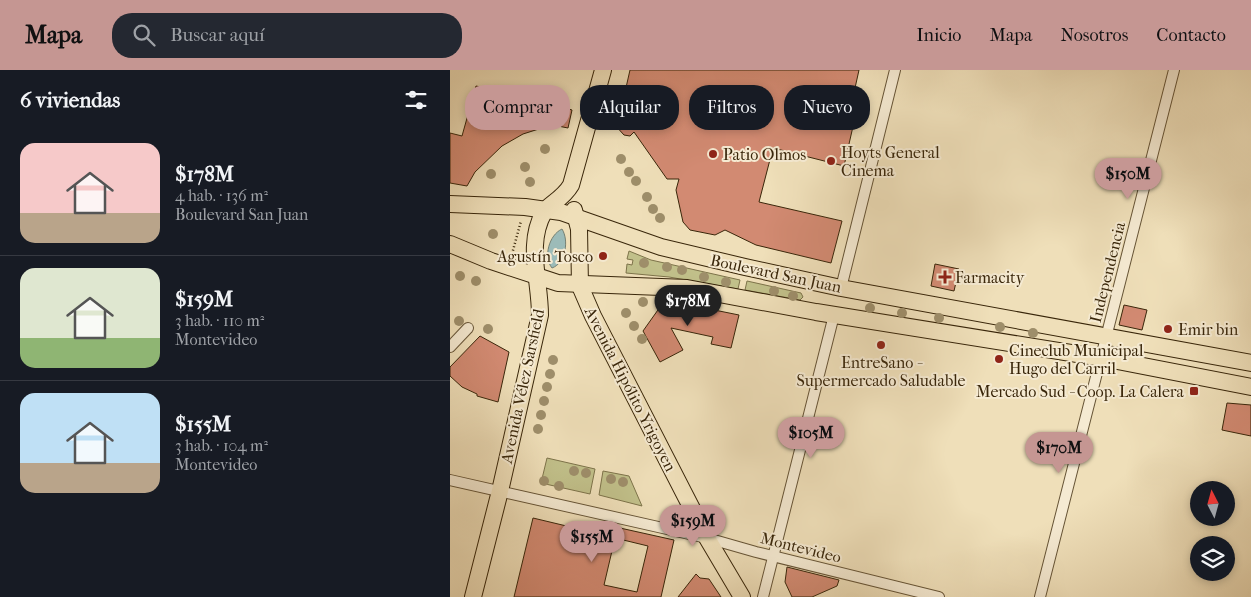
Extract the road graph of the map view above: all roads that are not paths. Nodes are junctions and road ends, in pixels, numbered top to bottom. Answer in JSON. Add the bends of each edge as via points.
{"nodes":[{"id":1,"x":604,"y":70,"type":"edge"},
{"id":2,"x":895,"y":70,"type":"edge"},
{"id":3,"x":1174,"y":70,"type":"edge"},
{"id":4,"x":571,"y":185,"type":"junction"},
{"id":5,"x":450,"y":204,"type":"edge"},
{"id":6,"x":545,"y":209,"type":"junction"},
{"id":7,"x":578,"y":216,"type":"junction"},
{"id":8,"x":450,"y":244,"type":"edge"},
{"id":9,"x":538,"y":277,"type":"junction"},
{"id":10,"x":580,"y":286,"type":"junction"},
{"id":11,"x":841,"y":288,"type":"junction"},
{"id":12,"x":834,"y":315,"type":"junction"},
{"id":13,"x":468,"y":328,"type":"dead end"},
{"id":14,"x":1107,"y":335,"type":"junction"},
{"id":15,"x":450,"y":347,"type":"edge"},
{"id":16,"x":1102,"y":358,"type":"junction"},
{"id":17,"x":1251,"y":363,"type":"edge"},
{"id":18,"x":1251,"y":387,"type":"edge"},
{"id":19,"x":450,"y":480,"type":"edge"},
{"id":20,"x":500,"y":491,"type":"junction"},
{"id":21,"x":707,"y":538,"type":"junction"},
{"id":22,"x":774,"y":556,"type":"junction"},
{"id":23,"x":473,"y":597,"type":"edge"},
{"id":24,"x":742,"y":597,"type":"edge"},
{"id":25,"x":763,"y":597,"type":"edge"},
{"id":26,"x":939,"y":597,"type":"edge"},
{"id":27,"x":1040,"y":597,"type":"edge"}],
"edges":[{"from":1,"to":4,"type":"main road"},
{"from":2,"to":11,"type":"street"},
{"from":3,"to":14,"type":"street","name":"Independencia"},
{"from":4,"to":6,"type":"main road","via":[[560,200]]},
{"from":4,"to":7,"type":"main road","via":[[571,201]]},
{"from":5,"to":6,"type":"main road","name":"Boulevard San Juan"},
{"from":6,"to":7,"type":"main road","name":"Boulevard San Juan"},
{"from":6,"to":9,"type":"main road","name":"Avenida Vélez Sarsfield","via":[[535,241],[534,260]]},
{"from":7,"to":10,"type":"main road"},
{"from":7,"to":11,"type":"main road","name":"Boulevard San Juan","via":[[661,247]]},
{"from":8,"to":9,"type":"main road","name":"Boulevard San Juan"},
{"from":9,"to":10,"type":"main road","name":"Boulevard San Juan"},
{"from":9,"to":20,"type":"main road","name":"Avenida Vélez Sarsfield","via":[[540,314]]},
{"from":10,"to":12,"type":"main road","name":"Boulevard San Juan","via":[[687,288]]},
{"from":10,"to":21,"type":"main road","name":"Avenida Hipólito Yrigoyen"},
{"from":11,"to":14,"type":"main road","name":"Boulevard San Juan"},
{"from":12,"to":16,"type":"main road","name":"Boulevard San Juan"},
{"from":12,"to":22,"type":"street"},
{"from":13,"to":15,"type":"street"},
{"from":14,"to":16,"type":"street","name":"Independencia"},
{"from":14,"to":17,"type":"main road","name":"Boulevard San Juan"},
{"from":16,"to":18,"type":"main road","name":"Boulevard San Juan"},
{"from":16,"to":27,"type":"street","name":"Independencia"},
{"from":19,"to":20,"type":"street","name":"Montevideo"},
{"from":20,"to":21,"type":"street","name":"Montevideo"},
{"from":20,"to":23,"type":"main road","name":"Avenida Vélez Sarsfield"},
{"from":21,"to":22,"type":"street","name":"Montevideo"},
{"from":21,"to":24,"type":"main road","name":"Avenida Hipólito Yrigoyen"},
{"from":22,"to":25,"type":"street"},
{"from":22,"to":26,"type":"street","name":"Montevideo"}]}
